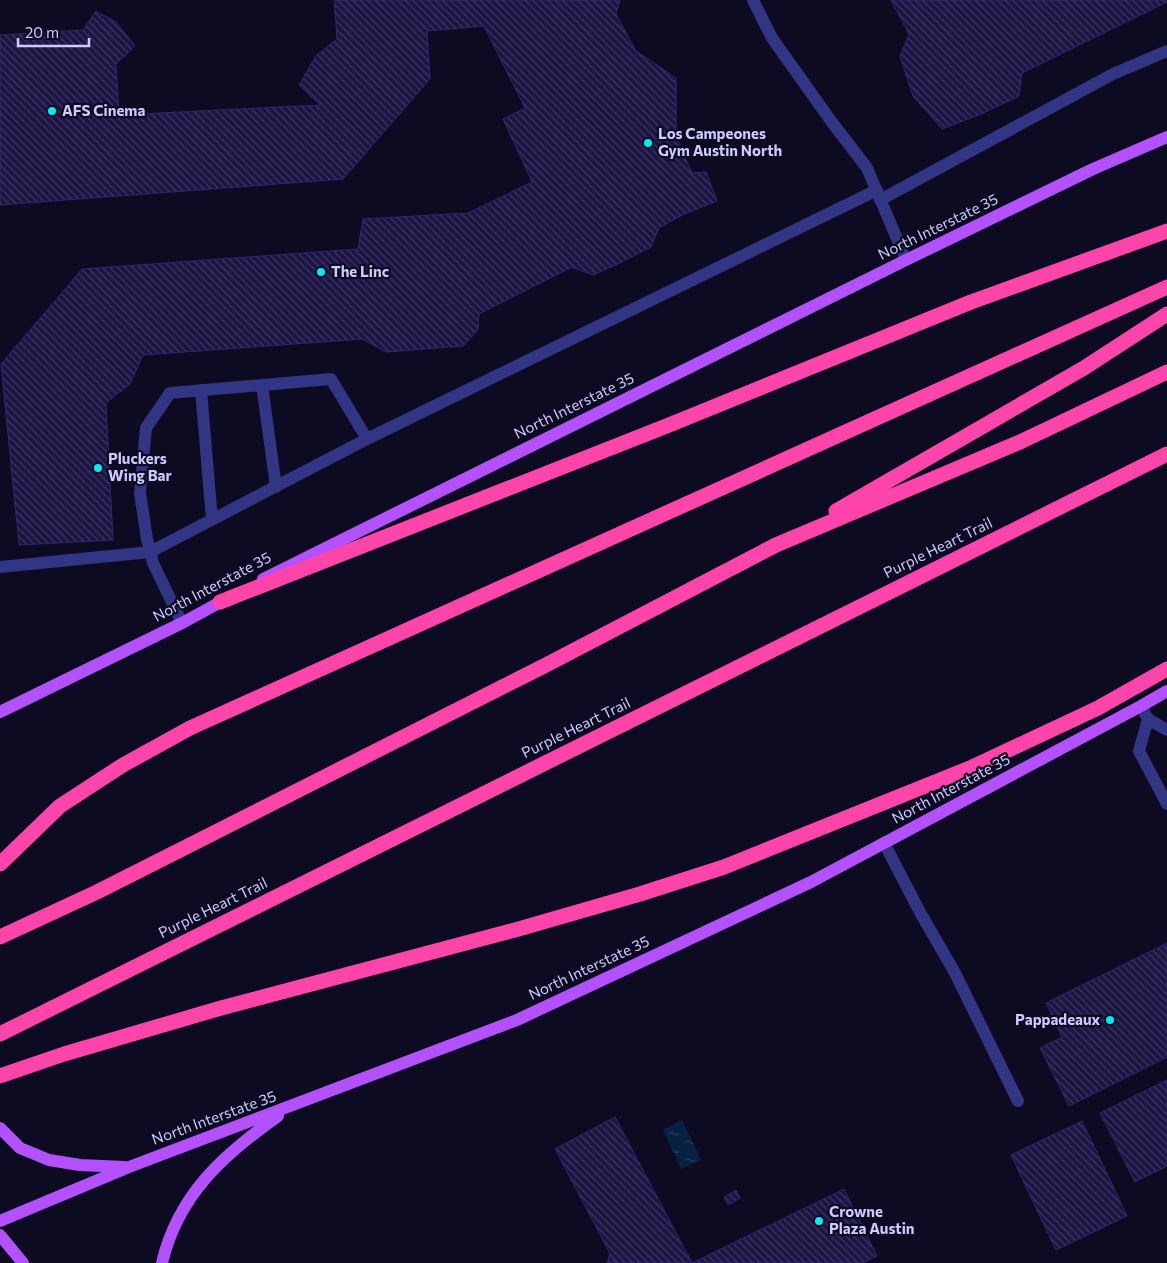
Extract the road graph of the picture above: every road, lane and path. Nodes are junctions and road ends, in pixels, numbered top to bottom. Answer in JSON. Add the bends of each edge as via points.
{"nodes":[{"id":1,"x":753,"y":0,"type":"edge"},
{"id":2,"x":1167,"y":51,"type":"edge"},
{"id":3,"x":1167,"y":136,"type":"edge"},
{"id":4,"x":878,"y":195,"type":"junction"},
{"id":5,"x":1167,"y":231,"type":"edge"},
{"id":6,"x":906,"y":260,"type":"junction"},
{"id":7,"x":1167,"y":287,"type":"edge"},
{"id":8,"x":1167,"y":314,"type":"edge"},
{"id":9,"x":1167,"y":372,"type":"edge"},
{"id":10,"x":262,"y":385,"type":"junction"},
{"id":11,"x":201,"y":390,"type":"junction"},
{"id":12,"x":367,"y":439,"type":"junction"},
{"id":13,"x":1167,"y":454,"type":"edge"},
{"id":14,"x":276,"y":487,"type":"junction"},
{"id":15,"x":212,"y":520,"type":"junction"},
{"id":16,"x":776,"y":545,"type":"junction"},
{"id":17,"x":150,"y":552,"type":"junction"},
{"id":18,"x":0,"y":567,"type":"edge"},
{"id":19,"x":220,"y":602,"type":"junction"},
{"id":20,"x":182,"y":623,"type":"junction"},
{"id":21,"x":1167,"y":670,"type":"edge"},
{"id":22,"x":1167,"y":691,"type":"edge"},
{"id":23,"x":1141,"y":706,"type":"junction"},
{"id":24,"x":0,"y":712,"type":"edge"},
{"id":25,"x":1148,"y":719,"type":"junction"},
{"id":26,"x":1167,"y":730,"type":"edge"},
{"id":27,"x":1167,"y":804,"type":"edge"},
{"id":28,"x":884,"y":843,"type":"junction"},
{"id":29,"x":0,"y":864,"type":"edge"},
{"id":30,"x":0,"y":937,"type":"edge"},
{"id":31,"x":0,"y":1034,"type":"edge"},
{"id":32,"x":0,"y":1076,"type":"edge"},
{"id":33,"x":1018,"y":1101,"type":"dead end"},
{"id":34,"x":292,"y":1106,"type":"junction"},
{"id":35,"x":0,"y":1128,"type":"edge"},
{"id":36,"x":129,"y":1167,"type":"junction"},
{"id":37,"x":0,"y":1221,"type":"edge"},
{"id":38,"x":0,"y":1235,"type":"edge"},
{"id":39,"x":23,"y":1263,"type":"edge"},
{"id":40,"x":162,"y":1263,"type":"edge"}],
"edges":[{"from":1,"to":4,"type":"street","via":[[772,38],[867,168]]},
{"from":2,"to":4,"type":"street","via":[[1113,74]]},
{"from":3,"to":6,"type":"main road","name":"North Interstate 35"},
{"from":4,"to":6,"type":"street"},
{"from":4,"to":12,"type":"street"},
{"from":5,"to":19,"type":"highway","via":[[971,302]]},
{"from":6,"to":19,"type":"main road","name":"North Interstate 35"},
{"from":7,"to":29,"type":"highway","via":[[190,728],[123,765],[60,806]]},
{"from":8,"to":16,"type":"highway","via":[[1084,368]]},
{"from":9,"to":16,"type":"highway","via":[[1020,442]]},
{"from":10,"to":11,"type":"street"},
{"from":10,"to":12,"type":"street","via":[[331,379]]},
{"from":10,"to":14,"type":"street"},
{"from":11,"to":15,"type":"street"},
{"from":11,"to":17,"type":"street","via":[[170,393],[146,428],[140,493]]},
{"from":12,"to":14,"type":"street"},
{"from":13,"to":31,"type":"highway","name":"Purple Heart Trail"},
{"from":14,"to":15,"type":"street"},
{"from":15,"to":17,"type":"street"},
{"from":16,"to":30,"type":"highway","via":[[97,892]]},
{"from":17,"to":18,"type":"street"},
{"from":17,"to":20,"type":"street"},
{"from":19,"to":20,"type":"main road","name":"North Interstate 35"},
{"from":20,"to":24,"type":"main road","name":"North Interstate 35"},
{"from":21,"to":32,"type":"highway","via":[[1098,708],[970,768],[724,867],[515,930],[221,1008]]},
{"from":22,"to":23,"type":"main road","name":"North Interstate 35"},
{"from":23,"to":25,"type":"street"},
{"from":23,"to":28,"type":"main road","name":"North Interstate 35"},
{"from":25,"to":26,"type":"street"},
{"from":25,"to":27,"type":"street","via":[[1139,751]]},
{"from":28,"to":33,"type":"street","via":[[954,971]]},
{"from":28,"to":34,"type":"main road","name":"North Interstate 35","via":[[811,882],[517,1020]]},
{"from":34,"to":36,"type":"main road","name":"North Interstate 35"},
{"from":34,"to":40,"type":"main road","via":[[216,1165],[185,1204],[167,1242]]},
{"from":35,"to":36,"type":"main road","via":[[20,1148],[49,1160]]},
{"from":36,"to":37,"type":"main road","name":"North Interstate 35"},
{"from":38,"to":39,"type":"main road"}]}
